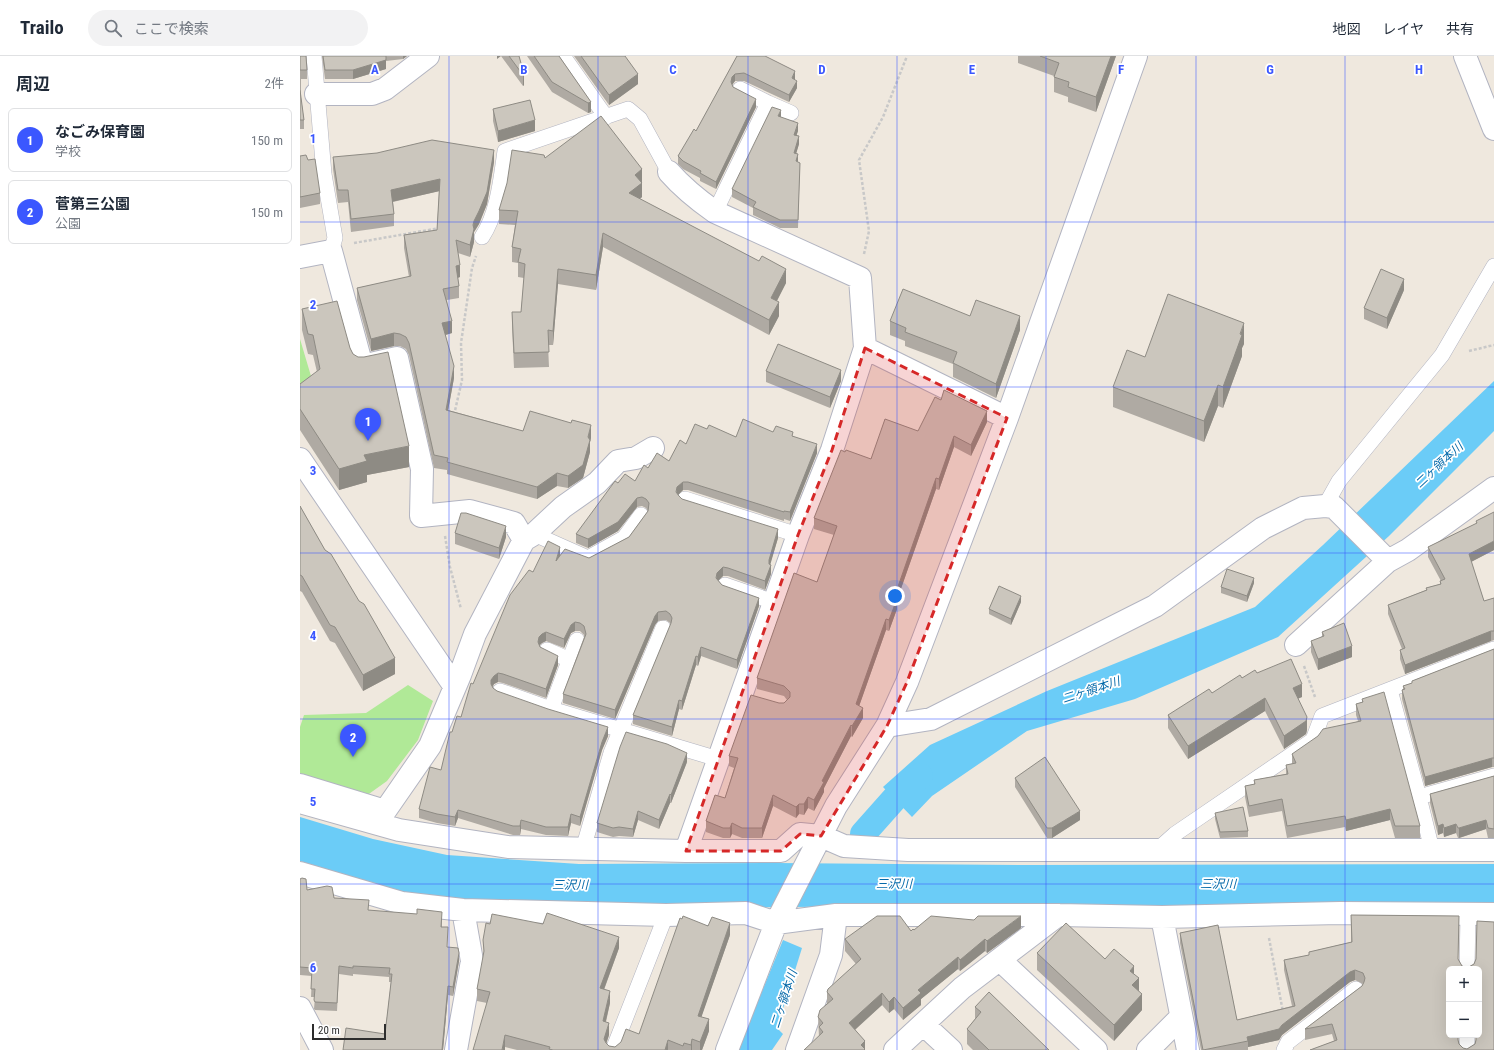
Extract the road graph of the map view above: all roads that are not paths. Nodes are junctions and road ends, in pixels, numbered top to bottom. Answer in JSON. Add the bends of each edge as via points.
{"nodes":[{"id":1,"x":314,"y":56,"type":"edge"},
{"id":2,"x":428,"y":56,"type":"edge"},
{"id":3,"x":563,"y":56,"type":"edge"},
{"id":4,"x":1136,"y":56,"type":"edge"},
{"id":5,"x":1465,"y":56,"type":"edge"},
{"id":6,"x":740,"y":89,"type":"edge"},
{"id":7,"x":316,"y":94,"type":"junction"},
{"id":8,"x":768,"y":104,"type":"junction"},
{"id":9,"x":791,"y":113,"type":"dead end"},
{"id":10,"x":606,"y":117,"type":"junction"},
{"id":11,"x":1494,"y":129,"type":"edge"},
{"id":12,"x":669,"y":172,"type":"joint"},
{"id":13,"x":716,"y":212,"type":"junction"},
{"id":14,"x":482,"y":237,"type":"road end"},
{"id":15,"x":331,"y":251,"type":"junction"},
{"id":16,"x":300,"y":257,"type":"edge"},
{"id":17,"x":1494,"y":266,"type":"edge"},
{"id":18,"x":865,"y":348,"type":"junction"},
{"id":19,"x":1007,"y":418,"type":"junction"},
{"id":20,"x":653,"y":448,"type":"dead end"},
{"id":21,"x":300,"y":459,"type":"edge"},
{"id":22,"x":1494,"y":488,"type":"edge"},
{"id":23,"x":685,"y":499,"type":"edge"},
{"id":24,"x":1330,"y":506,"type":"junction"},
{"id":25,"x":640,"y":515,"type":"dead end"},
{"id":26,"x":798,"y":535,"type":"junction"},
{"id":27,"x":529,"y":537,"type":"junction"},
{"id":28,"x":1388,"y":561,"type":"junction"},
{"id":29,"x":725,"y":586,"type":"edge"},
{"id":30,"x":774,"y":602,"type":"junction"},
{"id":31,"x":663,"y":628,"type":"dead end"},
{"id":32,"x":577,"y":640,"type":"dead end"},
{"id":33,"x":1296,"y":645,"type":"road end"},
{"id":34,"x":1494,"y":648,"type":"edge"},
{"id":35,"x":547,"y":650,"type":"edge"},
{"id":36,"x":570,"y":660,"type":"junction"},
{"id":37,"x":455,"y":687,"type":"junction"},
{"id":38,"x":1390,"y":690,"type":"junction"},
{"id":39,"x":500,"y":691,"type":"edge"},
{"id":40,"x":551,"y":709,"type":"junction"},
{"id":41,"x":887,"y":726,"type":"junction"},
{"id":42,"x":620,"y":731,"type":"junction"},
{"id":43,"x":718,"y":759,"type":"junction"},
{"id":44,"x":1494,"y":776,"type":"edge"},
{"id":45,"x":300,"y":785,"type":"edge"},
{"id":46,"x":1419,"y":796,"type":"junction"},
{"id":47,"x":300,"y":802,"type":"edge"},
{"id":48,"x":821,"y":836,"type":"junction"},
{"id":49,"x":583,"y":849,"type":"junction"},
{"id":50,"x":1432,"y":850,"type":"junction"},
{"id":51,"x":1494,"y":850,"type":"edge"},
{"id":52,"x":686,"y":851,"type":"junction"},
{"id":53,"x":1156,"y":851,"type":"junction"},
{"id":54,"x":300,"y":873,"type":"edge"},
{"id":55,"x":463,"y":910,"type":"junction"},
{"id":56,"x":1468,"y":914,"type":"junction"},
{"id":57,"x":1494,"y":914,"type":"edge"},
{"id":58,"x":666,"y":915,"type":"junction"},
{"id":59,"x":836,"y":915,"type":"junction"},
{"id":60,"x":1058,"y":915,"type":"junction"},
{"id":61,"x":779,"y":917,"type":"junction"},
{"id":62,"x":1162,"y":917,"type":"junction"},
{"id":63,"x":1000,"y":960,"type":"junction"},
{"id":64,"x":1467,"y":966,"type":"edge"},
{"id":65,"x":1356,"y":989,"type":"edge"},
{"id":66,"x":300,"y":1008,"type":"edge"},
{"id":67,"x":1181,"y":1017,"type":"junction"},
{"id":68,"x":924,"y":1024,"type":"junction"},
{"id":69,"x":1467,"y":1038,"type":"edge"},
{"id":70,"x":1286,"y":1046,"type":"edge"},
{"id":71,"x":322,"y":1050,"type":"edge"},
{"id":72,"x":456,"y":1050,"type":"edge"},
{"id":73,"x":613,"y":1050,"type":"edge"},
{"id":74,"x":727,"y":1050,"type":"edge"},
{"id":75,"x":798,"y":1050,"type":"edge"},
{"id":76,"x":895,"y":1050,"type":"edge"},
{"id":77,"x":950,"y":1050,"type":"edge"},
{"id":78,"x":1096,"y":1050,"type":"edge"},
{"id":79,"x":1148,"y":1050,"type":"edge"},
{"id":80,"x":1188,"y":1050,"type":"edge"},
{"id":81,"x":1467,"y":1050,"type":"edge"}],
"edges":[{"from":1,"to":7,"type":"lane"},
{"from":2,"to":7,"type":"street","via":[[386,89],[372,94]]},
{"from":3,"to":10,"type":"lane"},
{"from":4,"to":19,"type":"street"},
{"from":5,"to":11,"type":"street"},
{"from":6,"to":8,"type":"lane"},
{"from":7,"to":15,"type":"lane","via":[[324,174],[335,238]]},
{"from":8,"to":9,"type":"lane"},
{"from":8,"to":13,"type":"lane"},
{"from":10,"to":12,"type":"lane","via":[[628,109],[640,119]]},
{"from":10,"to":14,"type":"lane","via":[[506,151],[498,193],[488,228]]},
{"from":12,"to":13,"type":"street","via":[[681,186]]},
{"from":13,"to":18,"type":"street","via":[[860,278]]},
{"from":15,"to":16,"type":"street"},
{"from":15,"to":27,"type":"street","via":[[362,366],[398,358],[422,469],[420,516],[470,511],[514,523]]},
{"from":17,"to":24,"type":"lane","via":[[1442,355],[1339,481]]},
{"from":18,"to":19,"type":"street"},
{"from":18,"to":26,"type":"street","via":[[832,450]]},
{"from":19,"to":41,"type":"street","via":[[907,682]]},
{"from":20,"to":27,"type":"street","via":[[636,458],[618,461],[597,483],[563,506]]},
{"from":21,"to":37,"type":"street"},
{"from":22,"to":28,"type":"street","via":[[1408,550]]},
{"from":23,"to":26,"type":"lane"},
{"from":24,"to":28,"type":"street"},
{"from":24,"to":41,"type":"street","via":[[1303,508],[1263,528],[1155,606],[931,719]]},
{"from":25,"to":27,"type":"lane","via":[[624,538],[588,558]]},
{"from":26,"to":30,"type":"street"},
{"from":27,"to":37,"type":"street","via":[[475,634]]},
{"from":28,"to":33,"type":"street"},
{"from":29,"to":30,"type":"lane"},
{"from":30,"to":43,"type":"street","via":[[748,696]]},
{"from":31,"to":42,"type":"lane"},
{"from":32,"to":36,"type":"lane"},
{"from":34,"to":38,"type":"lane"},
{"from":35,"to":36,"type":"lane"},
{"from":36,"to":40,"type":"lane"},
{"from":37,"to":45,"type":"street","via":[[430,746],[384,811]]},
{"from":38,"to":46,"type":"lane"},
{"from":38,"to":53,"type":"lane","via":[[1322,716],[1313,740],[1175,834]]},
{"from":39,"to":40,"type":"lane"},
{"from":40,"to":42,"type":"lane"},
{"from":41,"to":48,"type":"street","via":[[836,806]]},
{"from":42,"to":43,"type":"lane"},
{"from":42,"to":49,"type":"lane","via":[[611,753]]},
{"from":43,"to":52,"type":"street"},
{"from":44,"to":46,"type":"lane"},
{"from":46,"to":50,"type":"lane"},
{"from":47,"to":49,"type":"street","via":[[399,830],[508,847]]},
{"from":48,"to":52,"type":"street","via":[[800,834],[781,851]]},
{"from":48,"to":53,"type":"street","via":[[844,846],[908,850]]},
{"from":48,"to":61,"type":"street"},
{"from":49,"to":52,"type":"street"},
{"from":50,"to":51,"type":"street"},
{"from":50,"to":53,"type":"street"},
{"from":54,"to":55,"type":"street","via":[[402,903]]},
{"from":55,"to":58,"type":"street"},
{"from":55,"to":72,"type":"street","via":[[472,961]]},
{"from":56,"to":57,"type":"street"},
{"from":56,"to":62,"type":"street","via":[[1340,913]]},
{"from":56,"to":64,"type":"lane"},
{"from":58,"to":61,"type":"street","via":[[746,913]]},
{"from":58,"to":73,"type":"lane"},
{"from":59,"to":60,"type":"street"},
{"from":59,"to":61,"type":"street"},
{"from":59,"to":75,"type":"street","via":[[830,955]]},
{"from":60,"to":62,"type":"street"},
{"from":60,"to":63,"type":"street"},
{"from":61,"to":74,"type":"street"},
{"from":62,"to":67,"type":"street"},
{"from":63,"to":68,"type":"street","via":[[962,988]]},
{"from":63,"to":78,"type":"street"},
{"from":65,"to":70,"type":"lane"},
{"from":66,"to":71,"type":"street"},
{"from":67,"to":79,"type":"street"},
{"from":67,"to":80,"type":"street"},
{"from":68,"to":76,"type":"street"},
{"from":68,"to":77,"type":"street"},
{"from":69,"to":81,"type":"lane"}]}
